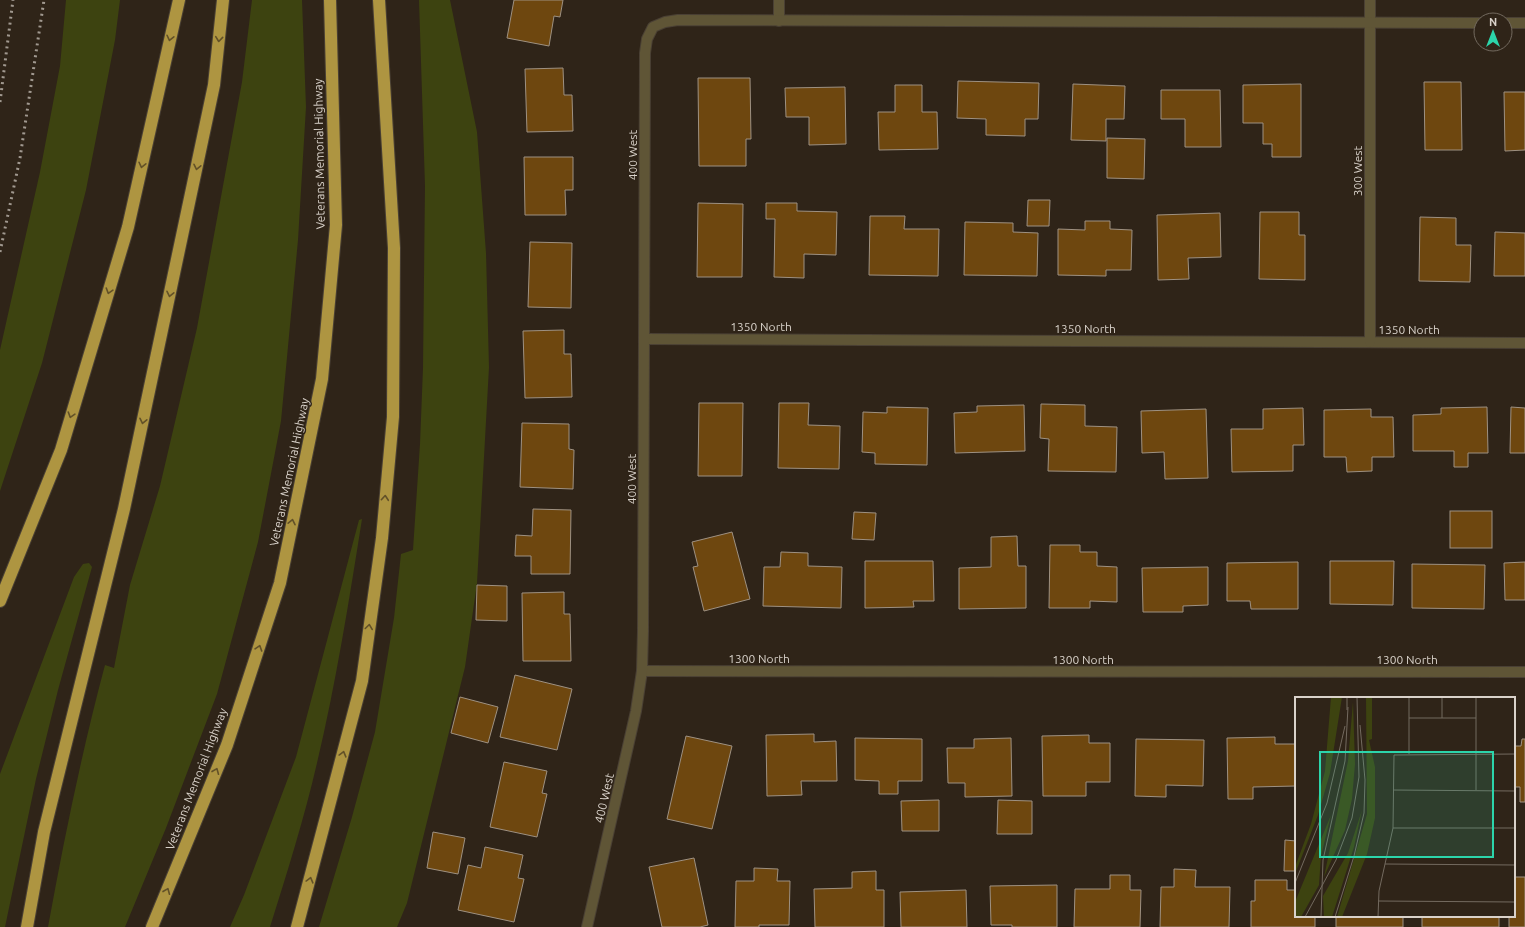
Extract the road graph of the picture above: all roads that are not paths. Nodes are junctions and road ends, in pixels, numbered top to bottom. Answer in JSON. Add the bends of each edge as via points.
{"nodes":[{"id":1,"x":179,"y":0,"type":"edge"},
{"id":2,"x":223,"y":0,"type":"edge"},
{"id":3,"x":330,"y":0,"type":"edge"},
{"id":4,"x":379,"y":0,"type":"edge"},
{"id":5,"x":779,"y":0,"type":"edge"},
{"id":6,"x":1370,"y":0,"type":"edge"},
{"id":7,"x":779,"y":21,"type":"junction"},
{"id":8,"x":1370,"y":23,"type":"junction"},
{"id":9,"x":1473,"y":23,"type":"edge"},
{"id":10,"x":1513,"y":23,"type":"edge"},
{"id":11,"x":1525,"y":23,"type":"edge"},
{"id":12,"x":644,"y":339,"type":"junction"},
{"id":13,"x":1370,"y":342,"type":"junction"},
{"id":14,"x":1525,"y":343,"type":"edge"},
{"id":15,"x":0,"y":601,"type":"edge"},
{"id":16,"x":642,"y":671,"type":"junction"},
{"id":17,"x":1525,"y":672,"type":"edge"},
{"id":18,"x":27,"y":927,"type":"edge"},
{"id":19,"x":152,"y":927,"type":"edge"},
{"id":20,"x":296,"y":927,"type":"edge"},
{"id":21,"x":587,"y":927,"type":"edge"}],
"edges":[{"from":1,"to":15,"type":"highway","one_way":true,"via":[[128,227],[61,450]]},
{"from":2,"to":18,"type":"highway","one_way":true,"via":[[214,85],[124,509],[44,832]]},
{"from":19,"to":3,"type":"highway","name":"Veterans Memorial Highway","one_way":true,"via":[[227,745],[280,583],[322,379],[336,225]]},
{"from":20,"to":4,"type":"highway","one_way":true,"via":[[362,681],[382,538],[393,417],[394,248]]},
{"from":5,"to":7,"type":"street"},
{"from":6,"to":8,"type":"street","name":"300 West"},
{"from":7,"to":8,"type":"street"},
{"from":7,"to":12,"type":"street","name":"400 West","via":[[678,20],[653,27],[647,39]]},
{"from":8,"to":9,"type":"street"},
{"from":8,"to":13,"type":"street","name":"300 West"},
{"from":10,"to":11,"type":"street"},
{"from":12,"to":13,"type":"street","name":"1350 North"},
{"from":12,"to":16,"type":"street","name":"400 West"},
{"from":13,"to":14,"type":"street","name":"1350 North"},
{"from":16,"to":17,"type":"street","name":"1300 North"},
{"from":16,"to":21,"type":"street","name":"400 West","via":[[628,749]]}]}
